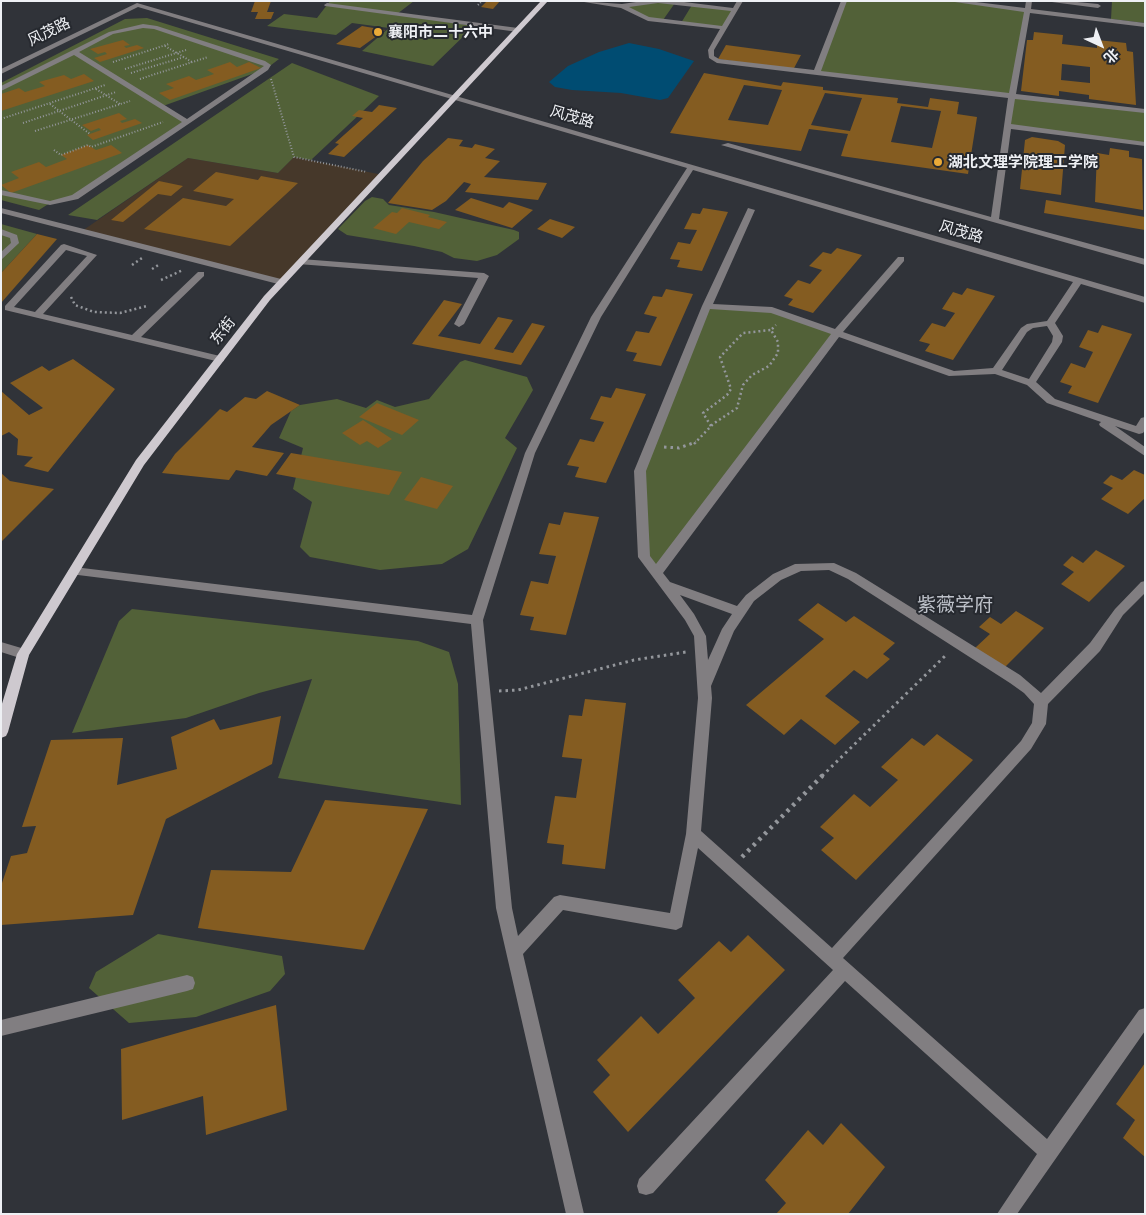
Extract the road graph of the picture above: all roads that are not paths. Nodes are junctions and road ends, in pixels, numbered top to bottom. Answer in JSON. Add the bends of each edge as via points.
{"nodes":[{"id":1,"x":545,"y":1,"type":"edge"},
{"id":2,"x":581,"y":1,"type":"edge"},
{"id":3,"x":740,"y":1,"type":"edge"},
{"id":4,"x":844,"y":1,"type":"edge"},
{"id":5,"x":951,"y":1,"type":"edge"},
{"id":6,"x":1029,"y":1,"type":"edge"},
{"id":7,"x":327,"y":5,"type":"dead end"},
{"id":8,"x":622,"y":6,"type":"junction"},
{"id":9,"x":1055,"y":8,"type":"edge"},
{"id":10,"x":735,"y":10,"type":"junction"},
{"id":11,"x":1028,"y":10,"type":"junction"},
{"id":12,"x":1098,"y":10,"type":"edge"},
{"id":13,"x":1145,"y":25,"type":"edge"},
{"id":14,"x":724,"y":28,"type":"junction"},
{"id":15,"x":518,"y":30,"type":"junction"},
{"id":16,"x":1145,"y":32,"type":"edge"},
{"id":17,"x":221,"y":42,"type":"dead end"},
{"id":18,"x":214,"y":46,"type":"junction"},
{"id":19,"x":74,"y":52,"type":"junction"},
{"id":20,"x":1,"y":72,"type":"edge"},
{"id":21,"x":816,"y":74,"type":"junction"},
{"id":22,"x":1,"y":89,"type":"edge"},
{"id":23,"x":1012,"y":96,"type":"junction"},
{"id":24,"x":456,"y":97,"type":"junction"},
{"id":25,"x":1145,"y":111,"type":"edge"},
{"id":26,"x":187,"y":122,"type":"junction"},
{"id":27,"x":1007,"y":126,"type":"junction"},
{"id":28,"x":1145,"y":144,"type":"edge"},
{"id":29,"x":725,"y":145,"type":"dead end"},
{"id":30,"x":692,"y":166,"type":"junction"},
{"id":31,"x":1,"y":192,"type":"edge"},
{"id":32,"x":1,"y":210,"type":"edge"},
{"id":33,"x":751,"y":210,"type":"dead end"},
{"id":34,"x":995,"y":220,"type":"junction"},
{"id":35,"x":1,"y":232,"type":"edge"},
{"id":36,"x":1,"y":258,"type":"edge"},
{"id":37,"x":900,"y":259,"type":"dead end"},
{"id":38,"x":301,"y":262,"type":"junction"},
{"id":39,"x":1145,"y":262,"type":"edge"},
{"id":40,"x":201,"y":274,"type":"dead end"},
{"id":41,"x":1078,"y":281,"type":"junction"},
{"id":42,"x":282,"y":282,"type":"junction"},
{"id":43,"x":1145,"y":300,"type":"edge"},
{"id":44,"x":707,"y":306,"type":"junction"},
{"id":45,"x":37,"y":314,"type":"junction"},
{"id":46,"x":1050,"y":323,"type":"junction"},
{"id":47,"x":459,"y":324,"type":"dead end"},
{"id":48,"x":837,"y":333,"type":"junction"},
{"id":49,"x":134,"y":338,"type":"junction"},
{"id":50,"x":220,"y":359,"type":"junction"},
{"id":51,"x":996,"y":371,"type":"junction"},
{"id":52,"x":1031,"y":383,"type":"junction"},
{"id":53,"x":1090,"y":414,"type":"junction"},
{"id":54,"x":1145,"y":420,"type":"edge"},
{"id":55,"x":1142,"y":432,"type":"edge"},
{"id":56,"x":1145,"y":452,"type":"edge"},
{"id":57,"x":74,"y":571,"type":"junction"},
{"id":58,"x":657,"y":572,"type":"junction"},
{"id":59,"x":1145,"y":585,"type":"edge"},
{"id":60,"x":668,"y":586,"type":"junction"},
{"id":61,"x":740,"y":612,"type":"junction"},
{"id":62,"x":477,"y":620,"type":"junction"},
{"id":63,"x":1,"y":647,"type":"edge"},
{"id":64,"x":23,"y":654,"type":"junction"},
{"id":65,"x":704,"y":685,"type":"junction"},
{"id":66,"x":1041,"y":702,"type":"junction"},
{"id":67,"x":1,"y":732,"type":"edge"},
{"id":68,"x":693,"y":834,"type":"junction"},
{"id":69,"x":514,"y":952,"type":"junction"},
{"id":70,"x":838,"y":964,"type":"junction"},
{"id":71,"x":187,"y":984,"type":"dead end"},
{"id":72,"x":1145,"y":1016,"type":"edge"},
{"id":73,"x":1,"y":1028,"type":"edge"},
{"id":74,"x":1049,"y":1153,"type":"junction"},
{"id":75,"x":646,"y":1186,"type":"dead end"},
{"id":76,"x":575,"y":1214,"type":"edge"},
{"id":77,"x":1006,"y":1214,"type":"edge"}],
"edges":[{"from":1,"to":15,"type":"main road","name":"东街"},
{"from":2,"to":8,"type":"street"},
{"from":3,"to":10,"type":"street"},
{"from":4,"to":21,"type":"street"},
{"from":5,"to":11,"type":"street"},
{"from":6,"to":11,"type":"street"},
{"from":7,"to":15,"type":"street"},
{"from":8,"to":10,"type":"street","via":[[658,2]]},
{"from":8,"to":14,"type":"street","via":[[648,18]]},
{"from":9,"to":11,"type":"street"},
{"from":9,"to":12,"type":"street"},
{"from":9,"to":12,"type":"street"},
{"from":9,"to":16,"type":"street","via":[[1059,22]]},
{"from":10,"to":14,"type":"street"},
{"from":11,"to":23,"type":"street"},
{"from":12,"to":13,"type":"street"},
{"from":14,"to":21,"type":"street","via":[[711,50],[711,57],[717,61]]},
{"from":15,"to":24,"type":"main road","name":"东街"},
{"from":17,"to":18,"type":"street"},
{"from":18,"to":19,"type":"street","via":[[155,27],[130,28],[111,33]]},
{"from":18,"to":26,"type":"street","via":[[268,66]]},
{"from":19,"to":22,"type":"street"},
{"from":19,"to":26,"type":"street"},
{"from":20,"to":24,"type":"street","name":"风茂路","via":[[136,5]]},
{"from":21,"to":23,"type":"street"},
{"from":23,"to":25,"type":"street"},
{"from":23,"to":27,"type":"street"},
{"from":24,"to":30,"type":"street","name":"风茂路"},
{"from":24,"to":38,"type":"main road","name":"东街"},
{"from":26,"to":31,"type":"street","via":[[75,197],[50,203]]},
{"from":27,"to":28,"type":"street"},
{"from":27,"to":34,"type":"street"},
{"from":29,"to":34,"type":"street"},
{"from":30,"to":41,"type":"street","name":"风茂路"},
{"from":30,"to":62,"type":"street","via":[[596,316],[530,453]]},
{"from":32,"to":42,"type":"street"},
{"from":33,"to":44,"type":"street"},
{"from":34,"to":39,"type":"street"},
{"from":35,"to":36,"type":"street","via":[[14,237],[15,243]]},
{"from":37,"to":48,"type":"street"},
{"from":38,"to":42,"type":"main road","name":"东街"},
{"from":38,"to":47,"type":"street","via":[[484,276]]},
{"from":40,"to":49,"type":"street"},
{"from":41,"to":43,"type":"street","name":"风茂路"},
{"from":41,"to":46,"type":"street"},
{"from":42,"to":50,"type":"main road","name":"东街"},
{"from":44,"to":48,"type":"street","via":[[772,310]]},
{"from":44,"to":58,"type":"street","via":[[640,471],[644,557]]},
{"from":45,"to":45,"type":"street","via":[[8,308],[64,247],[93,255]]},
{"from":45,"to":49,"type":"street"},
{"from":46,"to":51,"type":"street","via":[[1024,330]]},
{"from":46,"to":52,"type":"street","via":[[1058,336],[1057,342]]},
{"from":48,"to":51,"type":"street","via":[[953,374]]},
{"from":48,"to":58,"type":"street"},
{"from":49,"to":50,"type":"street"},
{"from":50,"to":57,"type":"main road","name":"东街","via":[[140,463]]},
{"from":51,"to":52,"type":"street"},
{"from":52,"to":53,"type":"street","via":[[1050,400]]},
{"from":53,"to":55,"type":"street"},
{"from":53,"to":56,"type":"street"},
{"from":54,"to":55,"type":"street"},
{"from":57,"to":62,"type":"street"},
{"from":57,"to":64,"type":"main road","name":"东街"},
{"from":58,"to":60,"type":"street"},
{"from":59,"to":66,"type":"street","via":[[1119,612],[1095,647]]},
{"from":60,"to":61,"type":"street"},
{"from":60,"to":65,"type":"street","via":[[700,636]]},
{"from":61,"to":65,"type":"street","via":[[728,629]]},
{"from":61,"to":66,"type":"street","via":[[750,598],[777,578],[799,567],[830,566],[852,576],[959,643],[1029,689]]},
{"from":62,"to":69,"type":"street","via":[[504,908]]},
{"from":63,"to":64,"type":"street"},
{"from":64,"to":67,"type":"main road","name":"东街"},
{"from":65,"to":68,"type":"street"},
{"from":66,"to":70,"type":"street","via":[[1039,724],[1026,745]]},
{"from":68,"to":69,"type":"street","via":[[676,922],[560,902]]},
{"from":68,"to":70,"type":"street"},
{"from":69,"to":76,"type":"street"},
{"from":70,"to":74,"type":"street"},
{"from":70,"to":75,"type":"street"},
{"from":71,"to":73,"type":"street"},
{"from":72,"to":74,"type":"street"},
{"from":74,"to":77,"type":"street"}]}
